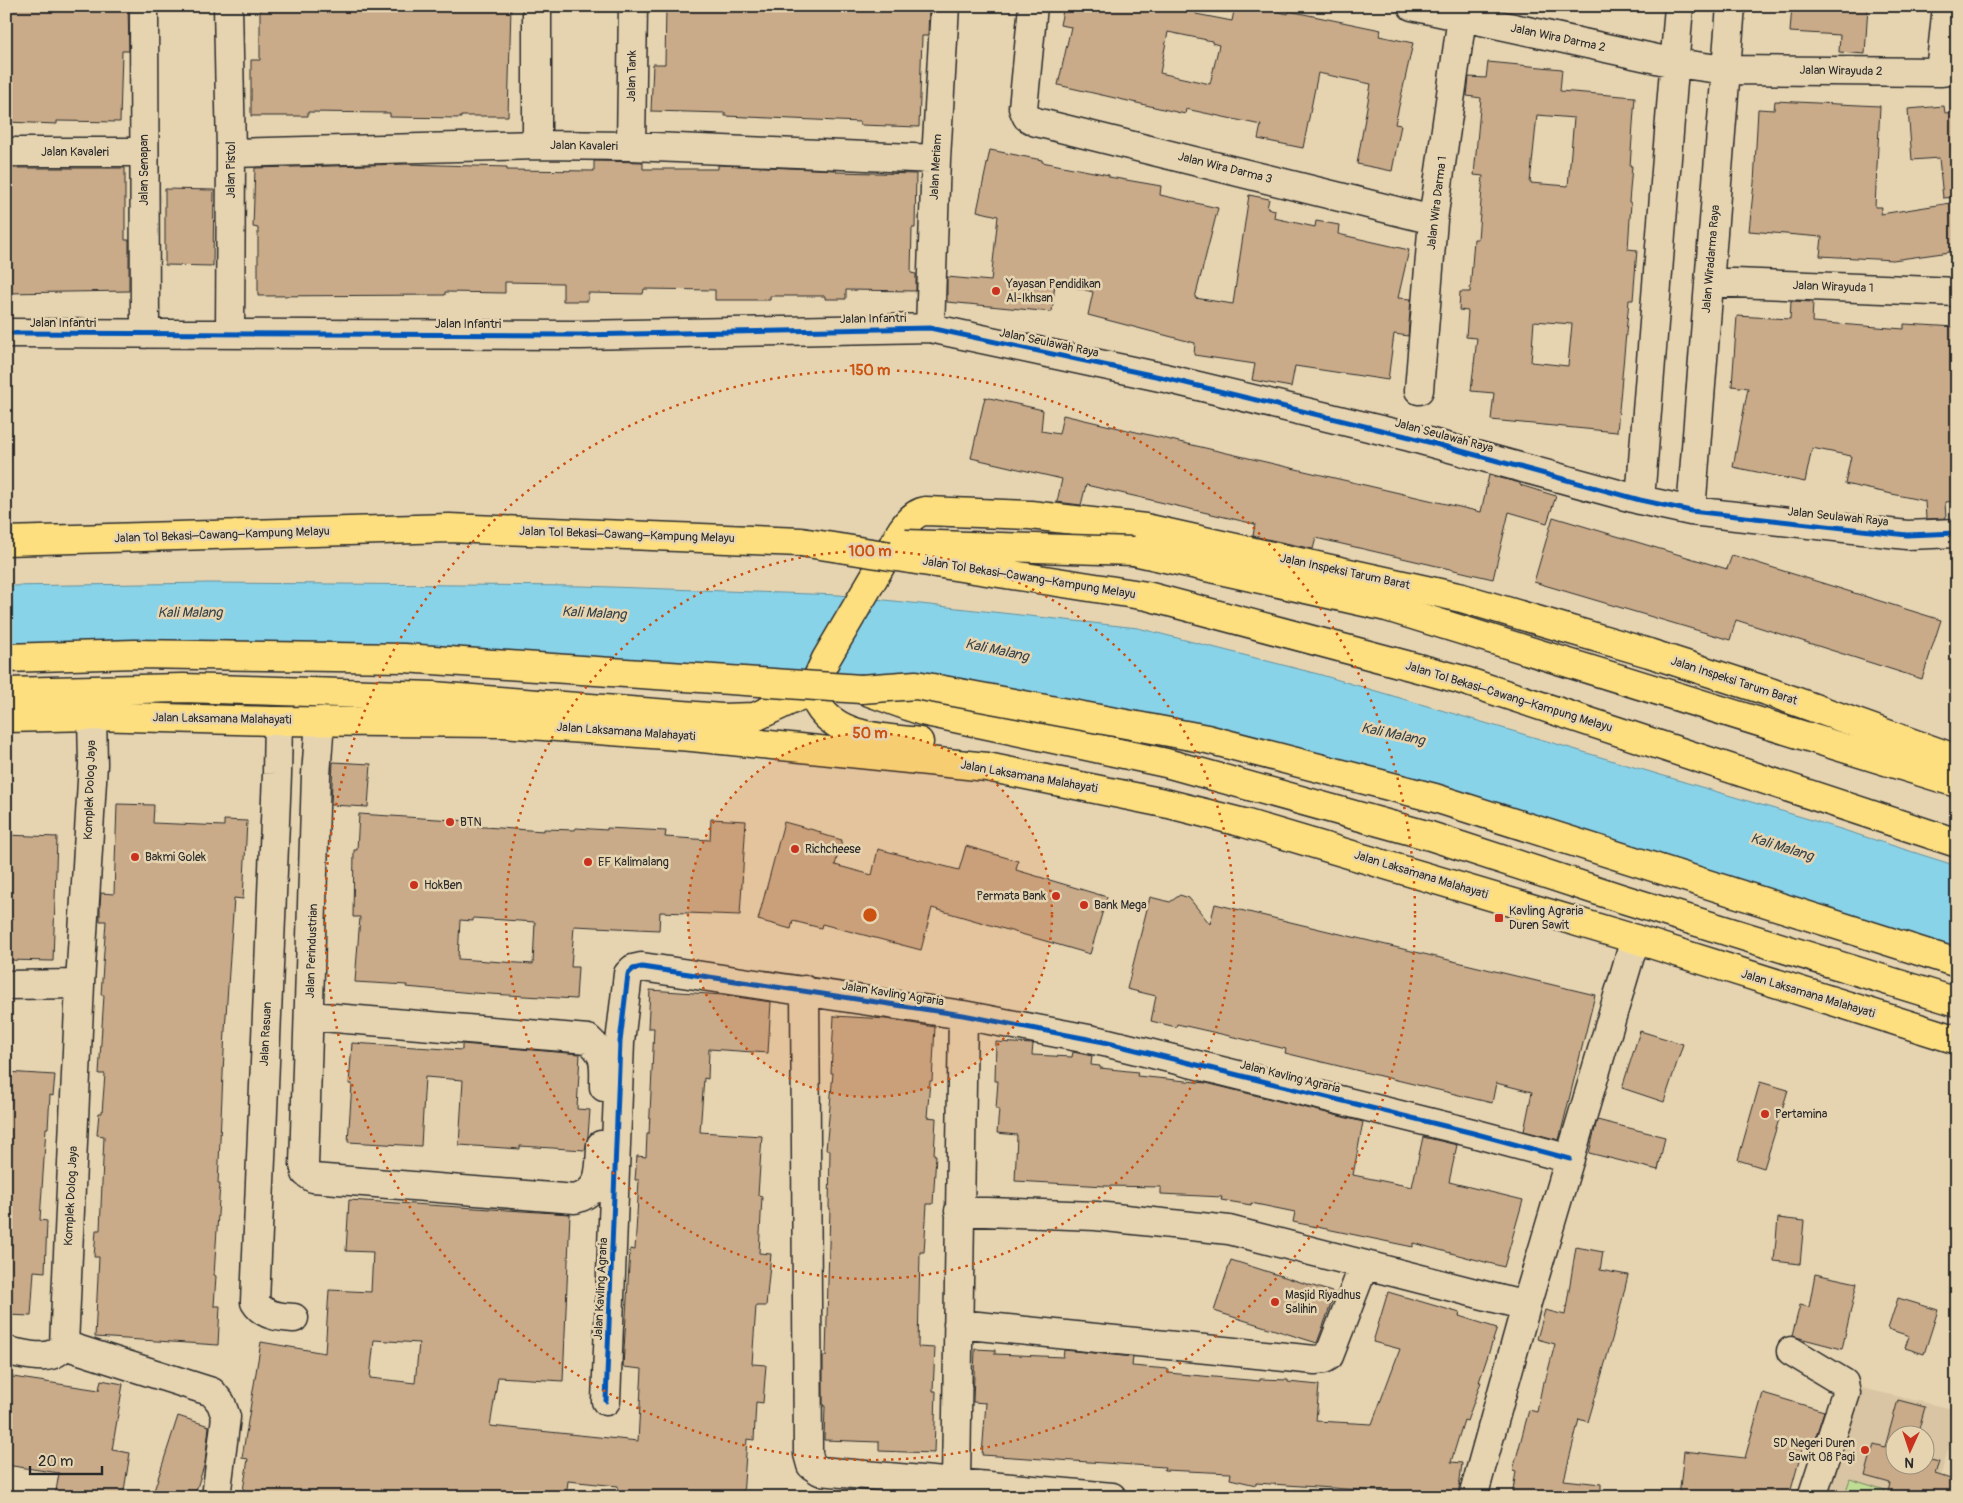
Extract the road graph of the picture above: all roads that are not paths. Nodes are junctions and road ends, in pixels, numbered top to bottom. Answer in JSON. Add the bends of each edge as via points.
{"nodes":[{"id":1,"x":144,"y":6,"type":"edge"},
{"id":2,"x":228,"y":6,"type":"edge"},
{"id":3,"x":537,"y":6,"type":"edge"},
{"id":4,"x":633,"y":6,"type":"edge"},
{"id":5,"x":945,"y":6,"type":"edge"},
{"id":6,"x":1033,"y":6,"type":"edge"},
{"id":7,"x":1412,"y":6,"type":"edge"},
{"id":8,"x":1679,"y":6,"type":"edge"},
{"id":9,"x":1731,"y":6,"type":"edge"},
{"id":10,"x":1947,"y":6,"type":"edge"},
{"id":11,"x":1462,"y":17,"type":"junction"},
{"id":12,"x":1675,"y":63,"type":"junction"},
{"id":13,"x":1726,"y":70,"type":"junction"},
{"id":14,"x":1948,"y":71,"type":"edge"},
{"id":15,"x":537,"y":145,"type":"junction"},
{"id":16,"x":632,"y":146,"type":"junction"},
{"id":17,"x":6,"y":152,"type":"edge"},
{"id":18,"x":144,"y":152,"type":"junction"},
{"id":19,"x":231,"y":153,"type":"junction"},
{"id":20,"x":936,"y":159,"type":"junction"},
{"id":21,"x":1433,"y":220,"type":"junction"},
{"id":22,"x":1709,"y":282,"type":"junction"},
{"id":23,"x":1957,"y":292,"type":"edge"},
{"id":24,"x":930,"y":328,"type":"junction"},
{"id":25,"x":6,"y":333,"type":"edge"},
{"id":26,"x":230,"y":333,"type":"junction"},
{"id":27,"x":145,"y":334,"type":"junction"},
{"id":28,"x":1418,"y":390,"type":"dead end"},
{"id":29,"x":1640,"y":500,"type":"junction"},
{"id":30,"x":1691,"y":511,"type":"junction"},
{"id":31,"x":1957,"y":533,"type":"edge"},
{"id":32,"x":6,"y":541,"type":"edge"},
{"id":33,"x":801,"y":542,"type":"junction"},
{"id":34,"x":6,"y":658,"type":"edge"},
{"id":35,"x":861,"y":688,"type":"junction"},
{"id":36,"x":813,"y":689,"type":"junction"},
{"id":37,"x":6,"y":692,"type":"edge"},
{"id":38,"x":92,"y":716,"type":"junction"},
{"id":39,"x":6,"y":718,"type":"edge"},
{"id":40,"x":278,"y":721,"type":"junction"},
{"id":41,"x":320,"y":721,"type":"junction"},
{"id":42,"x":987,"y":767,"type":"junction"},
{"id":43,"x":1951,"y":772,"type":"edge"},
{"id":44,"x":1957,"y":843,"type":"edge"},
{"id":45,"x":1635,"y":939,"type":"junction"},
{"id":46,"x":1957,"y":963,"type":"edge"},
{"id":47,"x":80,"y":984,"type":"junction"},
{"id":48,"x":6,"y":986,"type":"edge"},
{"id":49,"x":805,"y":990,"type":"junction"},
{"id":50,"x":1957,"y":1002,"type":"edge"},
{"id":51,"x":963,"y":1015,"type":"junction"},
{"id":52,"x":310,"y":1016,"type":"junction"},
{"id":53,"x":1957,"y":1040,"type":"edge"},
{"id":54,"x":1570,"y":1159,"type":"junction"},
{"id":55,"x":959,"y":1211,"type":"junction"},
{"id":56,"x":1364,"y":1264,"type":"junction"},
{"id":57,"x":1526,"y":1306,"type":"junction"},
{"id":58,"x":294,"y":1318,"type":"dead end"},
{"id":59,"x":958,"y":1324,"type":"junction"},
{"id":60,"x":64,"y":1345,"type":"junction"},
{"id":61,"x":6,"y":1351,"type":"edge"},
{"id":62,"x":1791,"y":1351,"type":"dead end"},
{"id":63,"x":606,"y":1401,"type":"dead end"},
{"id":64,"x":956,"y":1482,"type":"junction"},
{"id":65,"x":217,"y":1489,"type":"dead end"},
{"id":66,"x":1112,"y":1497,"type":"edge"},
{"id":67,"x":1473,"y":1497,"type":"edge"},
{"id":68,"x":1812,"y":1497,"type":"edge"}],
"edges":[{"from":1,"to":18,"type":"street","name":"Jalan Senapan"},
{"from":2,"to":19,"type":"street","name":"Jalan Pistol"},
{"from":3,"to":15,"type":"street"},
{"from":4,"to":16,"type":"street","name":"Jalan Tank"},
{"from":5,"to":20,"type":"street","name":"Jalan Meriam"},
{"from":6,"to":21,"type":"street","name":"Jalan Wira Darma 3","via":[[1023,108],[1027,117],[1036,122]]},
{"from":7,"to":11,"type":"street","name":"Jalan Wira Darma 2"},
{"from":8,"to":12,"type":"street"},
{"from":9,"to":13,"type":"street","name":"Jalan Wiradarma Raya"},
{"from":10,"to":14,"type":"street"},
{"from":11,"to":12,"type":"street","name":"Jalan Wira Darma 2"},
{"from":11,"to":21,"type":"street","name":"Jalan Wira Darma 1"},
{"from":12,"to":13,"type":"street","name":"Jalan Wira Darma 2"},
{"from":12,"to":29,"type":"street"},
{"from":13,"to":14,"type":"street","name":"Jalan Wirayuda 2"},
{"from":13,"to":22,"type":"street","name":"Jalan Wiradarma Raya"},
{"from":15,"to":16,"type":"street","name":"Jalan Kavaleri"},
{"from":15,"to":19,"type":"street","name":"Jalan Kavaleri"},
{"from":16,"to":20,"type":"street","name":"Jalan Kavaleri"},
{"from":17,"to":18,"type":"street","name":"Jalan Kavaleri"},
{"from":18,"to":27,"type":"street","name":"Jalan Senapan"},
{"from":19,"to":26,"type":"street","name":"Jalan Pistol"},
{"from":20,"to":24,"type":"street","name":"Jalan Meriam"},
{"from":21,"to":28,"type":"street","name":"Jalan Wira Darma 1"},
{"from":22,"to":23,"type":"street","name":"Jalan Wirayuda 1"},
{"from":22,"to":30,"type":"street","name":"Jalan Wiradarma Raya"},
{"from":24,"to":26,"type":"street","name":"Jalan Infantri","via":[[580,335]]},
{"from":24,"to":29,"type":"street","name":"Jalan Seulawah Raya","via":[[1165,378],[1410,437]]},
{"from":25,"to":27,"type":"street","name":"Jalan Infantri"},
{"from":26,"to":27,"type":"street","name":"Jalan Infantri"},
{"from":29,"to":30,"type":"street","name":"Jalan Seulawah Raya"},
{"from":30,"to":31,"type":"street","name":"Jalan Seulawah Raya","via":[[1907,535]]},
{"from":32,"to":33,"type":"main road","name":"Jalan Tol Bekasi–Cawang–Kampung Melayu","via":[[450,528]]},
{"from":33,"to":43,"type":"main road","bridge":true,"via":[[1134,551],[1387,606]]},
{"from":33,"to":44,"type":"main road","name":"Jalan Tol Bekasi–Cawang–Kampung Melayu","bridge":true,"via":[[1147,596],[1458,679]]},
{"from":34,"to":35,"type":"main road","bridge":true,"via":[[135,654],[404,658]]},
{"from":35,"to":46,"type":"main road","bridge":true,"via":[[916,685],[1207,739],[1435,798]]},
{"from":35,"to":50,"type":"main road","via":[[922,712],[1166,762],[1411,831]]},
{"from":36,"to":37,"type":"main road","name":"Jalan Laksamana Malahayati","via":[[756,717],[722,718],[423,696],[183,688]]},
{"from":36,"to":42,"type":"main road","via":[[818,706],[836,724],[857,733],[940,745]]},
{"from":36,"to":43,"type":"main road","name":"Jalan Inspeksi Tarum Barat","bridge":true,"via":[[826,659],[897,538],[919,512],[1030,515],[1144,528],[1462,598],[1767,691]]},
{"from":38,"to":39,"type":"main road","name":"Jalan Laksamana Malahayati"},
{"from":38,"to":40,"type":"main road","name":"Jalan Laksamana Malahayati"},
{"from":38,"to":47,"type":"street","name":"Komplek Dolog Jaya","via":[[93,764]]},
{"from":40,"to":41,"type":"main road","name":"Jalan Laksamana Malahayati"},
{"from":40,"to":58,"type":"street","name":"Jalan Rasuan","via":[[255,1302],[260,1309],[278,1317]]},
{"from":41,"to":42,"type":"main road","name":"Jalan Laksamana Malahayati","via":[[503,722],[692,737]]},
{"from":41,"to":52,"type":"street","name":"Jalan Perindustrian"},
{"from":42,"to":45,"type":"main road","name":"Jalan Laksamana Malahayati","via":[[1169,804],[1244,823]]},
{"from":45,"to":53,"type":"main road","name":"Jalan Laksamana Malahayati"},
{"from":45,"to":54,"type":"street"},
{"from":47,"to":48,"type":"street"},
{"from":47,"to":60,"type":"street","name":"Komplek Dolog Jaya"},
{"from":49,"to":51,"type":"street","name":"Jalan Kavling Agraria"},
{"from":49,"to":63,"type":"street","name":"Jalan Kavling Agraria","via":[[642,967],[634,968],[628,974],[620,1042]]},
{"from":49,"to":64,"type":"street","via":[[808,1454],[811,1465],[820,1471]]},
{"from":51,"to":54,"type":"street","name":"Jalan Kavling Agraria","via":[[1104,1042],[1473,1132]]},
{"from":51,"to":55,"type":"street"},
{"from":52,"to":52,"type":"street","name":"Jalan Perindustrian","via":[[588,1039],[602,1053],[604,1066],[600,1166],[593,1190],[576,1200],[313,1178],[306,1173],[304,1165]]},
{"from":54,"to":57,"type":"street"},
{"from":55,"to":56,"type":"street","via":[[1096,1216],[1229,1230]]},
{"from":55,"to":59,"type":"street"},
{"from":56,"to":57,"type":"street"},
{"from":56,"to":59,"type":"street","via":[[1329,1356],[1324,1359]]},
{"from":57,"to":67,"type":"street"},
{"from":59,"to":64,"type":"street"},
{"from":60,"to":61,"type":"street","via":[[58,1353],[47,1357]]},
{"from":60,"to":65,"type":"street","via":[[212,1392],[226,1417]]},
{"from":62,"to":68,"type":"street","via":[[1840,1379],[1846,1393]]},
{"from":64,"to":66,"type":"street"}]}
